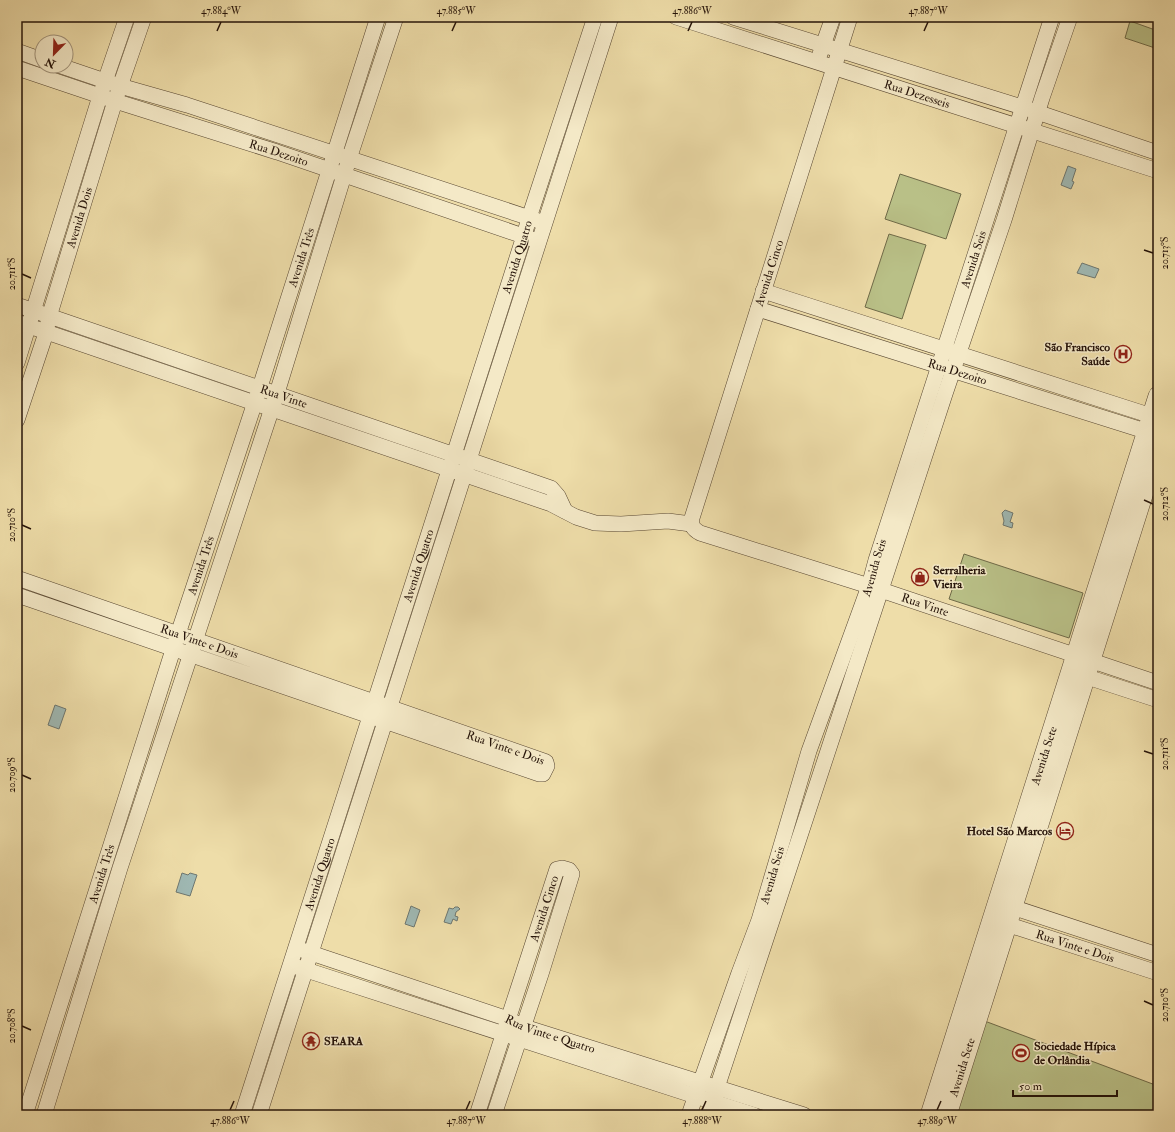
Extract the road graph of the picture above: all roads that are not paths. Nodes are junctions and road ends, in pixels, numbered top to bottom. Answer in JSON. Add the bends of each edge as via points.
{"nodes":[{"id":1,"x":127,"y":17,"type":"edge"},
{"id":2,"x":144,"y":17,"type":"edge"},
{"id":3,"x":378,"y":17,"type":"edge"},
{"id":4,"x":396,"y":17,"type":"edge"},
{"id":5,"x":595,"y":17,"type":"edge"},
{"id":6,"x":611,"y":17,"type":"edge"},
{"id":7,"x":676,"y":17,"type":"edge"},
{"id":8,"x":733,"y":17,"type":"edge"},
{"id":9,"x":832,"y":17,"type":"edge"},
{"id":10,"x":850,"y":17,"type":"edge"},
{"id":11,"x":1052,"y":17,"type":"edge"},
{"id":12,"x":1070,"y":17,"type":"edge"},
{"id":13,"x":823,"y":46,"type":"junction"},
{"id":14,"x":17,"y":51,"type":"edge"},
{"id":15,"x":840,"y":51,"type":"junction"},
{"id":16,"x":34,"y":57,"type":"edge"},
{"id":17,"x":818,"y":62,"type":"junction"},
{"id":18,"x":835,"y":67,"type":"junction"},
{"id":19,"x":17,"y":68,"type":"edge"},
{"id":20,"x":74,"y":70,"type":"edge"},
{"id":21,"x":105,"y":81,"type":"junction"},
{"id":22,"x":120,"y":86,"type":"junction"},
{"id":23,"x":100,"y":96,"type":"junction"},
{"id":24,"x":115,"y":101,"type":"junction"},
{"id":25,"x":1022,"y":107,"type":"junction"},
{"id":26,"x":1037,"y":113,"type":"junction"},
{"id":27,"x":1016,"y":125,"type":"junction"},
{"id":28,"x":1032,"y":130,"type":"junction"},
{"id":29,"x":1158,"y":153,"type":"edge"},
{"id":30,"x":334,"y":154,"type":"junction"},
{"id":31,"x":349,"y":159,"type":"junction"},
{"id":32,"x":329,"y":170,"type":"junction"},
{"id":33,"x":1158,"y":171,"type":"edge"},
{"id":34,"x":345,"y":175,"type":"junction"},
{"id":35,"x":529,"y":218,"type":"junction"},
{"id":36,"x":545,"y":223,"type":"junction"},
{"id":37,"x":524,"y":236,"type":"junction"},
{"id":38,"x":540,"y":241,"type":"junction"},
{"id":39,"x":763,"y":291,"type":"junction"},
{"id":40,"x":17,"y":305,"type":"edge"},
{"id":41,"x":758,"y":308,"type":"junction"},
{"id":42,"x":34,"y":311,"type":"junction"},
{"id":43,"x":49,"y":317,"type":"junction"},
{"id":44,"x":23,"y":324,"type":"edge"},
{"id":45,"x":46,"y":333,"type":"junction"},
{"id":46,"x":944,"y":350,"type":"junction"},
{"id":47,"x":958,"y":355,"type":"junction"},
{"id":48,"x":17,"y":363,"type":"edge"},
{"id":49,"x":938,"y":366,"type":"junction"},
{"id":50,"x":953,"y":370,"type":"junction"},
{"id":51,"x":260,"y":388,"type":"junction"},
{"id":52,"x":277,"y":393,"type":"junction"},
{"id":53,"x":1158,"y":396,"type":"edge"},
{"id":54,"x":254,"y":403,"type":"junction"},
{"id":55,"x":271,"y":409,"type":"junction"},
{"id":56,"x":17,"y":420,"type":"edge"},
{"id":57,"x":1153,"y":425,"type":"edge"},
{"id":58,"x":1158,"y":448,"type":"edge"},
{"id":59,"x":454,"y":454,"type":"junction"},
{"id":60,"x":469,"y":459,"type":"junction"},
{"id":61,"x":448,"y":469,"type":"junction"},
{"id":62,"x":464,"y":475,"type":"junction"},
{"id":63,"x":565,"y":511,"type":"junction"},
{"id":64,"x":692,"y":526,"type":"junction"},
{"id":65,"x":17,"y":578,"type":"edge"},
{"id":66,"x":875,"y":588,"type":"junction"},
{"id":67,"x":17,"y":595,"type":"edge"},
{"id":68,"x":178,"y":634,"type":"junction"},
{"id":69,"x":196,"y":640,"type":"junction"},
{"id":70,"x":174,"y":649,"type":"junction"},
{"id":71,"x":191,"y":655,"type":"junction"},
{"id":72,"x":1081,"y":666,"type":"junction"},
{"id":73,"x":1158,"y":683,"type":"edge"},
{"id":74,"x":1158,"y":700,"type":"edge"},
{"id":75,"x":372,"y":709,"type":"junction"},
{"id":76,"x":388,"y":714,"type":"junction"},
{"id":77,"x":1002,"y":913,"type":"junction"},
{"id":78,"x":296,"y":949,"type":"junction"},
{"id":79,"x":311,"y":954,"type":"junction"},
{"id":80,"x":1158,"y":955,"type":"edge"},
{"id":81,"x":291,"y":965,"type":"junction"},
{"id":82,"x":306,"y":969,"type":"junction"},
{"id":83,"x":1158,"y":973,"type":"edge"},
{"id":84,"x":508,"y":1019,"type":"junction"},
{"id":85,"x":522,"y":1033,"type":"junction"},
{"id":86,"x":503,"y":1035,"type":"junction"},
{"id":87,"x":698,"y":1089,"type":"junction"},
{"id":88,"x":712,"y":1101,"type":"edge"},
{"id":89,"x":25,"y":1115,"type":"edge"},
{"id":90,"x":44,"y":1115,"type":"edge"},
{"id":91,"x":242,"y":1115,"type":"edge"},
{"id":92,"x":259,"y":1115,"type":"edge"},
{"id":93,"x":477,"y":1115,"type":"edge"},
{"id":94,"x":494,"y":1115,"type":"edge"},
{"id":95,"x":689,"y":1115,"type":"edge"},
{"id":96,"x":754,"y":1115,"type":"edge"},
{"id":97,"x":804,"y":1115,"type":"edge"},
{"id":98,"x":930,"y":1115,"type":"edge"},
{"id":99,"x":947,"y":1115,"type":"edge"}],
"edges":[{"from":1,"to":21,"type":"street","name":"Avenida Dois"},
{"from":2,"to":22,"type":"street","name":"Avenida Dois"},
{"from":3,"to":30,"type":"street","name":"Avenida Três"},
{"from":4,"to":31,"type":"street","name":"Avenida Três"},
{"from":5,"to":35,"type":"street","name":"Avenida Quatro"},
{"from":6,"to":36,"type":"street","name":"Avenida Quatro"},
{"from":7,"to":17,"type":"street","name":"Rua Dezesseis"},
{"from":8,"to":13,"type":"street","name":"Rua Dezesseis"},
{"from":9,"to":13,"type":"street"},
{"from":10,"to":15,"type":"street","name":"Avenida Cinco"},
{"from":11,"to":25,"type":"street","name":"Avenida Seis"},
{"from":12,"to":26,"type":"street","name":"Avenida Seis"},
{"from":13,"to":15,"type":"street","name":"Rua Dezesseis"},
{"from":13,"to":17,"type":"street"},
{"from":14,"to":16,"type":"street"},
{"from":15,"to":18,"type":"street","name":"Avenida Cinco"},
{"from":15,"to":25,"type":"street","name":"Rua Dezesseis"},
{"from":17,"to":18,"type":"street","name":"Rua Dezesseis"},
{"from":18,"to":27,"type":"street","name":"Rua Dezesseis"},
{"from":18,"to":39,"type":"street","name":"Avenida Cinco"},
{"from":19,"to":23,"type":"street","name":"Rua Dezoito"},
{"from":20,"to":21,"type":"street","name":"Rua Dezoito"},
{"from":21,"to":22,"type":"street","name":"Rua Dezoito"},
{"from":21,"to":23,"type":"street","name":"Avenida Dois"},
{"from":22,"to":24,"type":"street","name":"Avenida Dois"},
{"from":22,"to":30,"type":"street","name":"Rua Dezoito"},
{"from":23,"to":24,"type":"street","name":"Rua Dezoito"},
{"from":23,"to":42,"type":"street","name":"Avenida Dois"},
{"from":24,"to":32,"type":"street","name":"Rua Dezoito"},
{"from":24,"to":43,"type":"street","name":"Avenida Dois"},
{"from":25,"to":26,"type":"street","name":"Rua Dezesseis"},
{"from":25,"to":27,"type":"street","name":"Avenida Seis"},
{"from":26,"to":28,"type":"street","name":"Avenida Seis"},
{"from":26,"to":29,"type":"street","name":"Rua Dezesseis"},
{"from":27,"to":28,"type":"street","name":"Rua Dezesseis"},
{"from":27,"to":46,"type":"street","name":"Avenida Seis"},
{"from":28,"to":33,"type":"street","name":"Rua Dezesseis"},
{"from":28,"to":47,"type":"street","name":"Avenida Seis"},
{"from":30,"to":31,"type":"street","name":"Rua Dezoito"},
{"from":30,"to":32,"type":"street","name":"Avenida Três"},
{"from":31,"to":34,"type":"street","name":"Avenida Três"},
{"from":31,"to":35,"type":"street","name":"Rua Dezoito"},
{"from":32,"to":34,"type":"street","name":"Rua Dezoito"},
{"from":32,"to":51,"type":"street","name":"Avenida Três"},
{"from":34,"to":37,"type":"street","name":"Rua Dezoito"},
{"from":34,"to":52,"type":"street","name":"Avenida Três"},
{"from":35,"to":36,"type":"street","name":"Rua Dezoito"},
{"from":35,"to":37,"type":"street","name":"Avenida Quatro"},
{"from":36,"to":38,"type":"street","name":"Avenida Quatro"},
{"from":37,"to":38,"type":"street","name":"Rua Dezoito"},
{"from":37,"to":59,"type":"street","name":"Avenida Quatro"},
{"from":38,"to":60,"type":"street","name":"Avenida Quatro"},
{"from":39,"to":41,"type":"street","name":"Avenida Cinco"},
{"from":39,"to":46,"type":"street","name":"Rua Dezoito"},
{"from":40,"to":42,"type":"street","name":"Rua Vinte"},
{"from":41,"to":49,"type":"street","name":"Rua Dezoito"},
{"from":41,"to":64,"type":"street","name":"Avenida Cinco","via":[[692,518]]},
{"from":42,"to":43,"type":"street","name":"Rua Vinte"},
{"from":42,"to":44,"type":"street","name":"Avenida Dois"},
{"from":43,"to":45,"type":"street","name":"Avenida Dois"},
{"from":43,"to":51,"type":"street","name":"Rua Vinte"},
{"from":44,"to":45,"type":"street","name":"Rua Vinte"},
{"from":44,"to":48,"type":"street","name":"Avenida Dois"},
{"from":45,"to":54,"type":"street","name":"Rua Vinte"},
{"from":45,"to":56,"type":"street","name":"Avenida Dois"},
{"from":46,"to":47,"type":"street","name":"Rua Dezoito"},
{"from":46,"to":49,"type":"street","name":"Avenida Seis"},
{"from":47,"to":50,"type":"street","name":"Avenida Seis"},
{"from":47,"to":57,"type":"street","name":"Rua Dezoito"},
{"from":49,"to":50,"type":"street","name":"Rua Dezoito"},
{"from":49,"to":66,"type":"street","name":"Avenida Seis","via":[[876,560]]},
{"from":50,"to":57,"type":"street","name":"Rua Dezoito"},
{"from":50,"to":66,"type":"street","name":"Avenida Seis"},
{"from":51,"to":52,"type":"street","name":"Rua Vinte"},
{"from":51,"to":54,"type":"street","name":"Avenida Três"},
{"from":52,"to":55,"type":"street","name":"Avenida Três"},
{"from":52,"to":59,"type":"street","name":"Rua Vinte"},
{"from":53,"to":57,"type":"street","name":"Avenida Sete"},
{"from":54,"to":55,"type":"street","name":"Rua Vinte"},
{"from":54,"to":68,"type":"street","name":"Avenida Três"},
{"from":55,"to":61,"type":"street","name":"Rua Vinte"},
{"from":55,"to":69,"type":"street","name":"Avenida Três"},
{"from":57,"to":72,"type":"street","name":"Avenida Sete"},
{"from":58,"to":72,"type":"street","name":"Avenida Sete"},
{"from":59,"to":60,"type":"street","name":"Rua Vinte"},
{"from":59,"to":61,"type":"street","name":"Avenida Quatro"},
{"from":60,"to":62,"type":"street","name":"Avenida Quatro"},
{"from":60,"to":63,"type":"street","name":"Rua Vinte","via":[[552,488]]},
{"from":61,"to":62,"type":"street","name":"Rua Vinte"},
{"from":61,"to":75,"type":"street","name":"Avenida Quatro"},
{"from":62,"to":63,"type":"street","name":"Rua Vinte"},
{"from":62,"to":76,"type":"street","name":"Avenida Quatro"},
{"from":63,"to":64,"type":"street","name":"Rua Vinte","via":[[585,520],[608,524],[668,521]]},
{"from":64,"to":66,"type":"street","name":"Rua Vinte","via":[[700,533]]},
{"from":65,"to":68,"type":"street","name":"Rua Vinte e Dois"},
{"from":66,"to":72,"type":"street","name":"Rua Vinte"},
{"from":66,"to":87,"type":"street","name":"Avenida Seis","via":[[810,751],[759,920]]},
{"from":66,"to":88,"type":"street","name":"Avenida Seis"},
{"from":67,"to":70,"type":"street","name":"Rua Vinte e Dois"},
{"from":68,"to":69,"type":"street","name":"Rua Vinte e Dois"},
{"from":68,"to":70,"type":"street","name":"Avenida Três"},
{"from":69,"to":71,"type":"street","name":"Avenida Três"},
{"from":69,"to":75,"type":"street","name":"Rua Vinte e Dois"},
{"from":70,"to":71,"type":"street","name":"Rua Vinte e Dois"},
{"from":70,"to":89,"type":"street","name":"Avenida Três"},
{"from":71,"to":75,"type":"street","name":"Rua Vinte e Dois"},
{"from":71,"to":90,"type":"street","name":"Avenida Três","via":[[120,868]]},
{"from":72,"to":73,"type":"street","name":"Rua Vinte"},
{"from":72,"to":74,"type":"street","name":"Rua Vinte"},
{"from":72,"to":77,"type":"street","name":"Avenida Sete"},
{"from":75,"to":76,"type":"street","name":"Rua Vinte e Dois"},
{"from":75,"to":78,"type":"street","name":"Avenida Quatro"},
{"from":76,"to":76,"type":"street","name":"Rua Vinte e Dois","via":[[540,774],[544,773],[547,766],[544,761]]},
{"from":76,"to":79,"type":"street","name":"Avenida Quatro"},
{"from":77,"to":80,"type":"street","name":"Rua Vinte e Dois"},
{"from":77,"to":83,"type":"street","name":"Rua Vinte e Dois"},
{"from":77,"to":98,"type":"street","name":"Avenida Sete"},
{"from":77,"to":99,"type":"street","name":"Avenida Sete"},
{"from":78,"to":79,"type":"street","name":"Rua Vinte e Quatro"},
{"from":78,"to":81,"type":"street","name":"Avenida Quatro"},
{"from":79,"to":82,"type":"street","name":"Avenida Quatro"},
{"from":79,"to":84,"type":"street","name":"Rua Vinte e Quatro"},
{"from":81,"to":82,"type":"street","name":"Rua Vinte e Quatro"},
{"from":81,"to":91,"type":"street","name":"Avenida Quatro"},
{"from":82,"to":86,"type":"street","name":"Rua Vinte e Quatro"},
{"from":82,"to":92,"type":"street","name":"Avenida Quatro"},
{"from":84,"to":85,"type":"street","name":"Rua Vinte e Quatro"},
{"from":84,"to":85,"type":"street","name":"Avenida Cinco","via":[[557,869],[567,869],[572,874]]},
{"from":84,"to":86,"type":"street","name":"Avenida Cinco"},
{"from":85,"to":86,"type":"street","name":"Rua Vinte e Quatro"},
{"from":85,"to":87,"type":"street","name":"Rua Vinte e Quatro"},
{"from":85,"to":94,"type":"street","name":"Avenida Cinco"},
{"from":86,"to":93,"type":"street","name":"Avenida Cinco"},
{"from":87,"to":88,"type":"street","name":"Rua Vinte e Quatro"},
{"from":87,"to":95,"type":"street","name":"Avenida Seis"},
{"from":88,"to":96,"type":"street","name":"Rua Vinte e Quatro"},
{"from":88,"to":97,"type":"street","name":"Rua Vinte e Quatro"}]}
